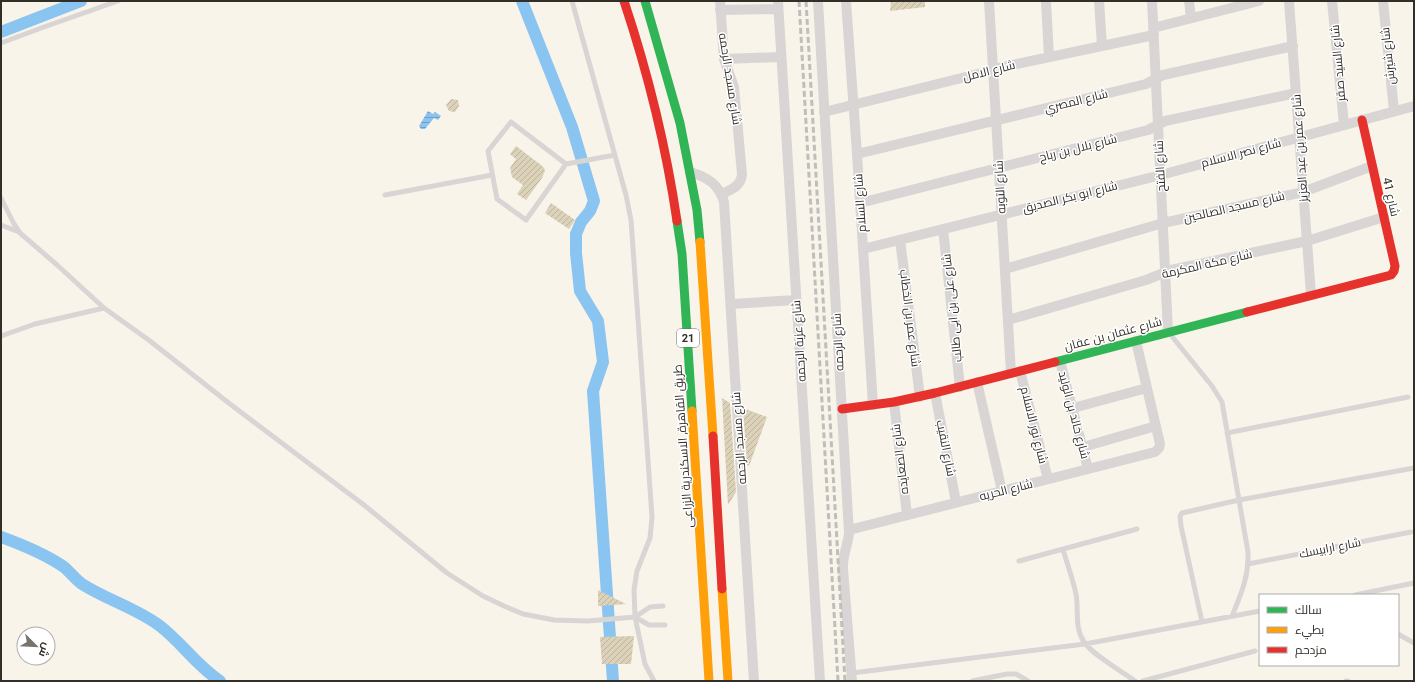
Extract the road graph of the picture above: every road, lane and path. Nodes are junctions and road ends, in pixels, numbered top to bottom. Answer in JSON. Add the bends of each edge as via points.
{"nodes":[{"id":1,"x":118,"y":1,"type":"edge"},
{"id":2,"x":572,"y":1,"type":"edge"},
{"id":3,"x":624,"y":1,"type":"edge"},
{"id":4,"x":645,"y":1,"type":"edge"},
{"id":5,"x":818,"y":1,"type":"edge"},
{"id":6,"x":846,"y":1,"type":"edge"},
{"id":7,"x":989,"y":1,"type":"edge"},
{"id":8,"x":1046,"y":1,"type":"edge"},
{"id":9,"x":1099,"y":1,"type":"edge"},
{"id":10,"x":1152,"y":1,"type":"edge"},
{"id":11,"x":1190,"y":1,"type":"edge"},
{"id":12,"x":1259,"y":1,"type":"edge"},
{"id":13,"x":1289,"y":1,"type":"edge"},
{"id":14,"x":1332,"y":1,"type":"edge"},
{"id":15,"x":1383,"y":1,"type":"edge"},
{"id":16,"x":1240,"y":3,"type":"edge"},
{"id":17,"x":778,"y":5,"type":"edge"},
{"id":18,"x":720,"y":6,"type":"edge"},
{"id":19,"x":1191,"y":18,"type":"junction"},
{"id":20,"x":1154,"y":31,"type":"junction"},
{"id":21,"x":1,"y":43,"type":"edge"},
{"id":22,"x":1102,"y":46,"type":"junction"},
{"id":23,"x":1292,"y":46,"type":"junction"},
{"id":24,"x":781,"y":57,"type":"junction"},
{"id":25,"x":1049,"y":57,"type":"junction"},
{"id":26,"x":724,"y":59,"type":"junction"},
{"id":27,"x":993,"y":70,"type":"junction"},
{"id":28,"x":1156,"y":78,"type":"junction"},
{"id":29,"x":1296,"y":93,"type":"junction"},
{"id":30,"x":854,"y":105,"type":"junction"},
{"id":31,"x":1414,"y":106,"type":"edge"},
{"id":32,"x":1394,"y":111,"type":"junction"},
{"id":33,"x":824,"y":112,"type":"junction"},
{"id":34,"x":996,"y":120,"type":"junction"},
{"id":35,"x":1362,"y":120,"type":"junction"},
{"id":36,"x":1158,"y":124,"type":"junction"},
{"id":37,"x":1344,"y":125,"type":"junction"},
{"id":38,"x":1299,"y":137,"type":"junction"},
{"id":39,"x":857,"y":154,"type":"junction"},
{"id":40,"x":615,"y":155,"type":"junction"},
{"id":41,"x":566,"y":164,"type":"junction"},
{"id":42,"x":1372,"y":166,"type":"junction"},
{"id":43,"x":999,"y":168,"type":"junction"},
{"id":44,"x":690,"y":172,"type":"junction"},
{"id":45,"x":492,"y":175,"type":"junction"},
{"id":46,"x":1161,"y":175,"type":"junction"},
{"id":47,"x":1303,"y":192,"type":"junction"},
{"id":48,"x":722,"y":194,"type":"junction"},
{"id":49,"x":385,"y":195,"type":"dead end"},
{"id":50,"x":1,"y":198,"type":"edge"},
{"id":51,"x":860,"y":203,"type":"junction"},
{"id":52,"x":1002,"y":214,"type":"junction"},
{"id":53,"x":1384,"y":217,"type":"junction"},
{"id":54,"x":1163,"y":223,"type":"junction"},
{"id":55,"x":1,"y":225,"type":"edge"},
{"id":56,"x":943,"y":229,"type":"junction"},
{"id":57,"x":20,"y":233,"type":"junction"},
{"id":58,"x":900,"y":240,"type":"junction"},
{"id":59,"x":1307,"y":241,"type":"junction"},
{"id":60,"x":863,"y":249,"type":"junction"},
{"id":61,"x":1005,"y":269,"type":"junction"},
{"id":62,"x":1165,"y":271,"type":"junction"},
{"id":63,"x":1388,"y":275,"type":"joint"},
{"id":64,"x":1311,"y":295,"type":"junction"},
{"id":65,"x":796,"y":300,"type":"junction"},
{"id":66,"x":731,"y":304,"type":"junction"},
{"id":67,"x":104,"y":308,"type":"junction"},
{"id":68,"x":1008,"y":320,"type":"junction"},
{"id":69,"x":1168,"y":332,"type":"junction"},
{"id":70,"x":1,"y":336,"type":"edge"},
{"id":71,"x":1136,"y":341,"type":"junction"},
{"id":72,"x":1060,"y":361,"type":"junction"},
{"id":73,"x":1016,"y":372,"type":"junction"},
{"id":74,"x":977,"y":382,"type":"junction"},
{"id":75,"x":960,"y":387,"type":"junction"},
{"id":76,"x":1147,"y":388,"type":"junction"},
{"id":77,"x":935,"y":393,"type":"junction"},
{"id":78,"x":920,"y":397,"type":"junction"},
{"id":79,"x":1408,"y":397,"type":"dead end"},
{"id":80,"x":894,"y":402,"type":"junction"},
{"id":81,"x":873,"y":405,"type":"junction"},
{"id":82,"x":1073,"y":408,"type":"junction"},
{"id":83,"x":842,"y":409,"type":"junction"},
{"id":84,"x":1156,"y":426,"type":"junction"},
{"id":85,"x":1227,"y":433,"type":"junction"},
{"id":86,"x":1083,"y":447,"type":"junction"},
{"id":87,"x":1414,"y":468,"type":"edge"},
{"id":88,"x":1088,"y":469,"type":"junction"},
{"id":89,"x":1048,"y":479,"type":"junction"},
{"id":90,"x":1002,"y":491,"type":"junction"},
{"id":91,"x":1239,"y":500,"type":"junction"},
{"id":92,"x":956,"y":502,"type":"junction"},
{"id":93,"x":907,"y":515,"type":"junction"},
{"id":94,"x":1137,"y":529,"type":"dead end"},
{"id":95,"x":848,"y":530,"type":"junction"},
{"id":96,"x":1411,"y":532,"type":"dead end"},
{"id":97,"x":1063,"y":549,"type":"junction"},
{"id":98,"x":1019,"y":560,"type":"dead end"},
{"id":99,"x":1248,"y":564,"type":"junction"},
{"id":100,"x":1414,"y":583,"type":"edge"},
{"id":101,"x":1360,"y":594,"type":"edge"},
{"id":102,"x":663,"y":606,"type":"dead end"},
{"id":103,"x":1259,"y":611,"type":"edge"},
{"id":104,"x":1232,"y":616,"type":"junction"},
{"id":105,"x":635,"y":617,"type":"junction"},
{"id":106,"x":1202,"y":622,"type":"junction"},
{"id":107,"x":665,"y":625,"type":"dead end"},
{"id":108,"x":1399,"y":635,"type":"edge"},
{"id":109,"x":1414,"y":643,"type":"edge"},
{"id":110,"x":1085,"y":644,"type":"junction"},
{"id":111,"x":1255,"y":651,"type":"dead end"},
{"id":112,"x":852,"y":677,"type":"edge"},
{"id":113,"x":654,"y":681,"type":"edge"},
{"id":114,"x":709,"y":681,"type":"edge"},
{"id":115,"x":728,"y":681,"type":"edge"},
{"id":116,"x":754,"y":681,"type":"edge"},
{"id":117,"x":820,"y":681,"type":"edge"},
{"id":118,"x":972,"y":681,"type":"edge"},
{"id":119,"x":1028,"y":681,"type":"edge"},
{"id":120,"x":1135,"y":681,"type":"edge"},
{"id":121,"x":1143,"y":681,"type":"edge"}],
"edges":[{"from":1,"to":21,"type":"lane"},
{"from":2,"to":40,"type":"lane"},
{"from":3,"to":114,"type":"main road","name":"طريق القاهرة, الاسكندرية الزراعى","number":"21","via":[[664,141],[682,254]]},
{"from":4,"to":44,"type":"main road","number":"21","via":[[680,123]]},
{"from":5,"to":33,"type":"street","name":"شارع الرحمه"},
{"from":6,"to":30,"type":"street","name":"شارع السلام"},
{"from":7,"to":27,"type":"street","name":"شارع التوبه"},
{"from":8,"to":25,"type":"street"},
{"from":9,"to":22,"type":"street"},
{"from":10,"to":20,"type":"street","name":"شارع الفتح"},
{"from":11,"to":19,"type":"street"},
{"from":12,"to":16,"type":"street","name":"شارع الامل"},
{"from":13,"to":23,"type":"street","name":"شارع عمر بن عبد العزيز"},
{"from":14,"to":37,"type":"street","name":"شارع السيد صقر"},
{"from":15,"to":32,"type":"street","name":"شارع شيرش"},
{"from":16,"to":19,"type":"street","name":"شارع الامل"},
{"from":17,"to":18,"type":"street"},
{"from":17,"to":24,"type":"street","name":"شارع عزبة الرحمه"},
{"from":18,"to":26,"type":"street","name":"شارع مسجد الرحمه"},
{"from":19,"to":20,"type":"street","name":"شارع الامل"},
{"from":20,"to":22,"type":"street","name":"شارع الامل"},
{"from":20,"to":28,"type":"street","name":"شارع الفتح"},
{"from":22,"to":25,"type":"street","name":"شارع الامل"},
{"from":23,"to":28,"type":"street","name":"شارع المصري"},
{"from":23,"to":29,"type":"street","name":"شارع عمر بن عبد العزيز"},
{"from":24,"to":26,"type":"street"},
{"from":24,"to":65,"type":"street","name":"شارع عزبة الرحمه"},
{"from":25,"to":27,"type":"street","name":"شارع الامل"},
{"from":26,"to":48,"type":"street","name":"شارع مسجد الرحمه","via":[[734,87],[742,178],[738,185]]},
{"from":27,"to":30,"type":"street","name":"شارع الامل"},
{"from":27,"to":34,"type":"street","name":"شارع التوبه"},
{"from":28,"to":34,"type":"street","name":"شارع المصري","via":[[1146,84]]},
{"from":28,"to":36,"type":"street","name":"شارع الفتح"},
{"from":29,"to":36,"type":"street","name":"شارع بلال بن رباح"},
{"from":29,"to":38,"type":"street","name":"شارع عمر بن عبد العزيز"},
{"from":30,"to":33,"type":"street","name":"شارع الامل"},
{"from":30,"to":39,"type":"street","name":"شارع السلام"},
{"from":31,"to":32,"type":"street","name":"شارع نصر الاسلام"},
{"from":32,"to":35,"type":"street","name":"شارع نصر الاسلام"},
{"from":33,"to":83,"type":"street","name":"شارع الرحمه"},
{"from":34,"to":39,"type":"street","name":"شارع المصري"},
{"from":34,"to":43,"type":"street","name":"شارع التوبه"},
{"from":35,"to":37,"type":"street","name":"شارع نصر الاسلام"},
{"from":35,"to":42,"type":"main road","name":"شارع 41"},
{"from":36,"to":43,"type":"street","name":"شارع بلال بن رباح","via":[[1148,130]]},
{"from":36,"to":46,"type":"street","name":"شارع الفتح"},
{"from":37,"to":38,"type":"street","name":"شارع نصر الاسلام"},
{"from":38,"to":46,"type":"street","name":"شارع نصر الاسلام"},
{"from":38,"to":47,"type":"street","name":"شارع عمر بن عبد العزيز"},
{"from":39,"to":51,"type":"street","name":"شارع السلام"},
{"from":40,"to":41,"type":"lane"},
{"from":40,"to":105,"type":"lane","via":[[631,220],[652,518],[650,538],[635,580]]},
{"from":41,"to":45,"type":"lane","via":[[526,220],[497,199]]},
{"from":41,"to":45,"type":"lane","via":[[511,122],[488,151]]},
{"from":42,"to":47,"type":"street","name":"شارع مسجد الصالحين"},
{"from":42,"to":53,"type":"main road","name":"شارع 41"},
{"from":43,"to":51,"type":"street","name":"شارع بلال بن رباح"},
{"from":43,"to":52,"type":"street","name":"شارع التوبه"},
{"from":44,"to":48,"type":"street","via":[[707,178]]},
{"from":44,"to":115,"type":"main road","number":"21","via":[[702,257]]},
{"from":45,"to":49,"type":"lane"},
{"from":46,"to":52,"type":"street","name":"شارع ابو بكر الصديق"},
{"from":46,"to":54,"type":"street","name":"شارع الفتح"},
{"from":47,"to":54,"type":"street","name":"شارع مسجد الصالحين"},
{"from":47,"to":59,"type":"street","name":"شارع عمر بن عبد العزيز"},
{"from":48,"to":66,"type":"street","name":"شارع مسجد الرحمه"},
{"from":50,"to":57,"type":"lane"},
{"from":51,"to":60,"type":"street","name":"شارع السلام"},
{"from":52,"to":56,"type":"street","name":"شارع ابو بكر الصديق"},
{"from":52,"to":61,"type":"street","name":"شارع التوبه"},
{"from":53,"to":59,"type":"street","name":"شارع مكة المكرمة"},
{"from":53,"to":63,"type":"main road","name":"شارع 41","via":[[1395,266],[1393,273]]},
{"from":54,"to":61,"type":"street"},
{"from":54,"to":62,"type":"street","name":"شارع الفتح"},
{"from":55,"to":57,"type":"lane"},
{"from":56,"to":58,"type":"street","name":"شارع ابو بكر الصديق"},
{"from":56,"to":75,"type":"street","name":"شارع على بن ابى طالب"},
{"from":57,"to":67,"type":"lane"},
{"from":58,"to":60,"type":"street","name":"شارع ابو بكر الصديق"},
{"from":58,"to":78,"type":"street","name":"شارع عمر بن الخطاب"},
{"from":59,"to":62,"type":"street","name":"شارع مكة المكرمة"},
{"from":59,"to":64,"type":"street","name":"شارع عمر بن عبد العزيز"},
{"from":60,"to":81,"type":"street","name":"شارع السلام"},
{"from":61,"to":68,"type":"street","name":"شارع التوبه"},
{"from":62,"to":68,"type":"street","name":"شارع مكة المكرمة","via":[[1146,280]]},
{"from":62,"to":69,"type":"street","name":"شارع الفتح"},
{"from":63,"to":64,"type":"main road","name":"شارع عثمان بن عفان"},
{"from":64,"to":69,"type":"main road","name":"شارع عثمان بن عفان"},
{"from":65,"to":66,"type":"street"},
{"from":65,"to":117,"type":"street","name":"شارع عزبة الرحمه"},
{"from":66,"to":116,"type":"street","name":"شارع مسجد الرحمه"},
{"from":67,"to":70,"type":"lane","via":[[35,324]]},
{"from":67,"to":105,"type":"lane","via":[[364,505],[448,574],[484,596],[523,614],[554,620],[588,621]]},
{"from":68,"to":73,"type":"street","name":"شارع التوبه"},
{"from":69,"to":71,"type":"main road","name":"شارع عثمان بن عفان"},
{"from":69,"to":85,"type":"lane","via":[[1218,394],[1222,402]]},
{"from":71,"to":72,"type":"main road","name":"شارع عثمان بن عفان"},
{"from":71,"to":76,"type":"street"},
{"from":72,"to":73,"type":"main road","name":"شارع عثمان بن عفان"},
{"from":72,"to":82,"type":"street","name":"شارع خالد بن الوليد"},
{"from":73,"to":74,"type":"main road","name":"شارع عثمان بن عفان"},
{"from":73,"to":89,"type":"street","name":"شارع نور الاسلام"},
{"from":74,"to":75,"type":"main road","name":"شارع عثمان بن عفان"},
{"from":74,"to":90,"type":"street"},
{"from":75,"to":77,"type":"main road","name":"شارع عثمان بن عفان"},
{"from":76,"to":82,"type":"street"},
{"from":76,"to":84,"type":"street"},
{"from":77,"to":78,"type":"main road","name":"شارع عثمان بن عفان"},
{"from":77,"to":92,"type":"street","name":"شارع النقيب"},
{"from":78,"to":80,"type":"main road","name":"شارع عثمان بن عفان"},
{"from":79,"to":85,"type":"lane"},
{"from":80,"to":81,"type":"main road","name":"شارع عثمان بن عفان"},
{"from":80,"to":93,"type":"street","name":"شارع الصعايده"},
{"from":81,"to":83,"type":"main road","name":"شارع عثمان بن عفان"},
{"from":82,"to":86,"type":"street","name":"شارع خالد بن الوليد"},
{"from":83,"to":95,"type":"street","name":"شارع الرحمه"},
{"from":84,"to":86,"type":"street"},
{"from":84,"to":88,"type":"street","name":"شارع الحريه","via":[[1160,444],[1157,450]]},
{"from":85,"to":91,"type":"lane"},
{"from":86,"to":88,"type":"street","name":"شارع خالد بن الوليد"},
{"from":87,"to":91,"type":"lane"},
{"from":88,"to":89,"type":"street","name":"شارع الحريه"},
{"from":89,"to":90,"type":"street","name":"شارع الحريه"},
{"from":90,"to":92,"type":"street","name":"شارع الحريه"},
{"from":91,"to":99,"type":"lane"},
{"from":91,"to":106,"type":"lane","via":[[1182,513],[1180,516]]},
{"from":92,"to":93,"type":"street","name":"شارع الحريه"},
{"from":93,"to":95,"type":"street","name":"شارع الحريه"},
{"from":94,"to":97,"type":"lane"},
{"from":95,"to":112,"type":"street","name":"شارع الرحمه","via":[[849,539],[842,564]]},
{"from":96,"to":99,"type":"lane","name":"شارع ارابيسك"},
{"from":97,"to":98,"type":"lane"},
{"from":97,"to":110,"type":"lane","via":[[1076,594],[1078,632]]},
{"from":99,"to":104,"type":"lane","via":[[1243,589]]},
{"from":100,"to":101,"type":"lane"},
{"from":102,"to":105,"type":"lane","via":[[648,608]]},
{"from":103,"to":104,"type":"lane"},
{"from":104,"to":106,"type":"lane"},
{"from":105,"to":107,"type":"lane","via":[[649,625]]},
{"from":105,"to":113,"type":"lane","via":[[645,664]]},
{"from":106,"to":110,"type":"lane"},
{"from":108,"to":109,"type":"lane"},
{"from":110,"to":112,"type":"lane"},
{"from":110,"to":120,"type":"lane"},
{"from":111,"to":121,"type":"lane"},
{"from":118,"to":119,"type":"lane","via":[[1016,674]]}]}
